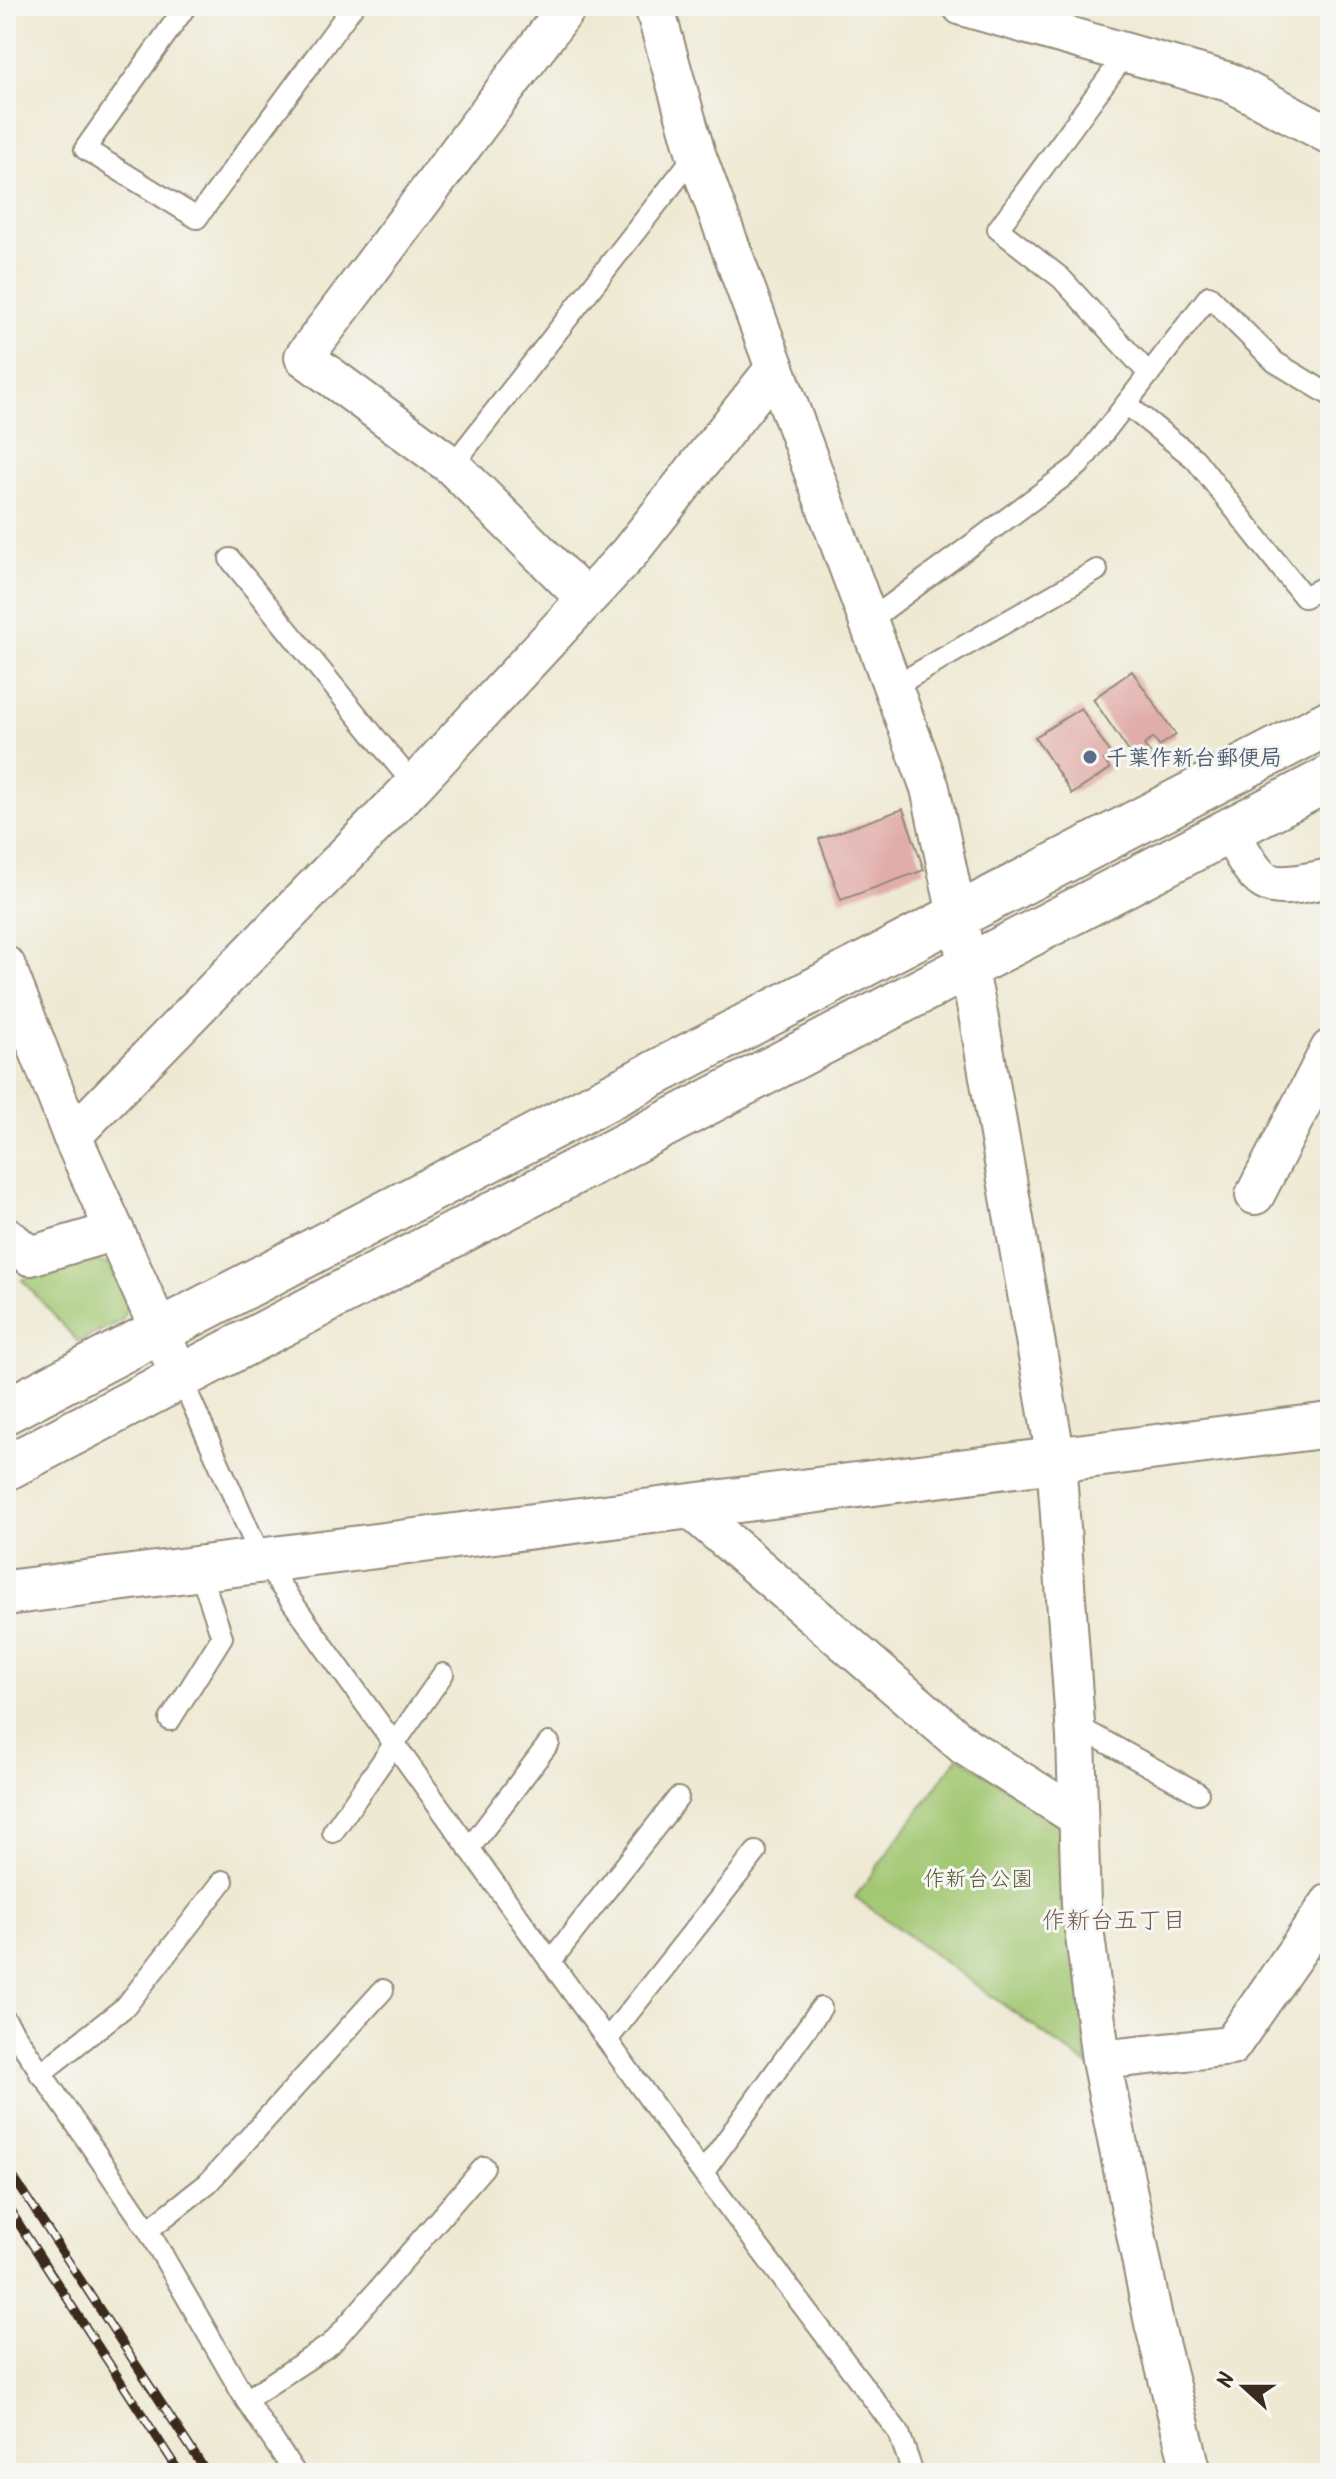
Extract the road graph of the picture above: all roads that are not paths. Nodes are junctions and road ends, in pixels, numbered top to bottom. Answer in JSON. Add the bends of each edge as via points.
{"nodes":[{"id":1,"x":186,"y":6,"type":"edge"},
{"id":2,"x":353,"y":6,"type":"edge"},
{"id":3,"x":568,"y":6,"type":"edge"},
{"id":4,"x":654,"y":6,"type":"edge"},
{"id":5,"x":962,"y":6,"type":"edge"},
{"id":6,"x":1125,"y":55,"type":"junction"},
{"id":7,"x":1330,"y":135,"type":"edge"},
{"id":8,"x":696,"y":154,"type":"junction"},
{"id":9,"x":775,"y":368,"type":"junction"},
{"id":10,"x":1149,"y":374,"type":"junction"},
{"id":11,"x":1330,"y":395,"type":"edge"},
{"id":12,"x":1126,"y":404,"type":"junction"},
{"id":13,"x":452,"y":466,"type":"junction"},
{"id":14,"x":230,"y":559,"type":"dead end"},
{"id":15,"x":1097,"y":570,"type":"dead end"},
{"id":16,"x":1330,"y":584,"type":"edge"},
{"id":17,"x":585,"y":598,"type":"junction"},
{"id":18,"x":869,"y":621,"type":"junction"},
{"id":19,"x":893,"y":687,"type":"junction"},
{"id":20,"x":1330,"y":722,"type":"edge"},
{"id":21,"x":1330,"y":778,"type":"edge"},
{"id":22,"x":414,"y":785,"type":"junction"},
{"id":23,"x":1229,"y":831,"type":"junction"},
{"id":24,"x":1330,"y":878,"type":"edge"},
{"id":25,"x":957,"y":916,"type":"junction"},
{"id":26,"x":6,"y":966,"type":"edge"},
{"id":27,"x":968,"y":968,"type":"junction"},
{"id":28,"x":1330,"y":1049,"type":"edge"},
{"id":29,"x":72,"y":1136,"type":"junction"},
{"id":30,"x":1255,"y":1195,"type":"dead end"},
{"id":31,"x":115,"y":1231,"type":"junction"},
{"id":32,"x":6,"y":1236,"type":"edge"},
{"id":33,"x":160,"y":1332,"type":"junction"},
{"id":34,"x":181,"y":1378,"type":"junction"},
{"id":35,"x":6,"y":1411,"type":"edge"},
{"id":36,"x":1330,"y":1425,"type":"edge"},
{"id":37,"x":1056,"y":1459,"type":"junction"},
{"id":38,"x":6,"y":1468,"type":"edge"},
{"id":39,"x":687,"y":1506,"type":"junction"},
{"id":40,"x":262,"y":1560,"type":"junction"},
{"id":41,"x":199,"y":1568,"type":"junction"},
{"id":42,"x":6,"y":1593,"type":"edge"},
{"id":43,"x":443,"y":1674,"type":"dead end"},
{"id":44,"x":170,"y":1720,"type":"dead end"},
{"id":45,"x":1075,"y":1725,"type":"junction"},
{"id":46,"x":393,"y":1743,"type":"junction"},
{"id":47,"x":549,"y":1743,"type":"dead end"},
{"id":48,"x":1198,"y":1793,"type":"dead end"},
{"id":49,"x":678,"y":1798,"type":"dead end"},
{"id":50,"x":1076,"y":1816,"type":"junction"},
{"id":51,"x":333,"y":1832,"type":"dead end"},
{"id":52,"x":469,"y":1849,"type":"junction"},
{"id":53,"x":756,"y":1852,"type":"dead end"},
{"id":54,"x":223,"y":1881,"type":"dead end"},
{"id":55,"x":1330,"y":1903,"type":"edge"},
{"id":56,"x":550,"y":1962,"type":"junction"},
{"id":57,"x":383,"y":1990,"type":"dead end"},
{"id":58,"x":821,"y":2008,"type":"dead end"},
{"id":59,"x":6,"y":2021,"type":"edge"},
{"id":60,"x":607,"y":2040,"type":"junction"},
{"id":61,"x":1101,"y":2060,"type":"junction"},
{"id":62,"x":40,"y":2074,"type":"junction"},
{"id":63,"x":484,"y":2167,"type":"dead end"},
{"id":64,"x":703,"y":2173,"type":"junction"},
{"id":65,"x":148,"y":2230,"type":"junction"},
{"id":66,"x":246,"y":2400,"type":"junction"},
{"id":67,"x":295,"y":2473,"type":"edge"},
{"id":68,"x":913,"y":2473,"type":"edge"},
{"id":69,"x":1192,"y":2473,"type":"edge"}],
"edges":[{"from":1,"to":2,"type":"lane","via":[[85,149],[197,218]]},
{"from":3,"to":13,"type":"street","via":[[304,357]]},
{"from":4,"to":8,"type":"street"},
{"from":5,"to":6,"type":"street"},
{"from":6,"to":7,"type":"street","via":[[1229,82]]},
{"from":6,"to":10,"type":"lane","via":[[998,229],[1061,278]]},
{"from":8,"to":9,"type":"street"},
{"from":8,"to":13,"type":"lane"},
{"from":9,"to":17,"type":"street","via":[[629,553]]},
{"from":9,"to":18,"type":"street"},
{"from":10,"to":11,"type":"lane","via":[[1209,296],[1275,362]]},
{"from":10,"to":12,"type":"lane"},
{"from":12,"to":16,"type":"lane","via":[[1195,459],[1304,597]]},
{"from":12,"to":18,"type":"lane","via":[[1079,465]]},
{"from":13,"to":17,"type":"street"},
{"from":14,"to":22,"type":"lane"},
{"from":15,"to":19,"type":"lane"},
{"from":17,"to":22,"type":"street"},
{"from":18,"to":19,"type":"street"},
{"from":19,"to":25,"type":"street","via":[[930,788]]},
{"from":20,"to":25,"type":"street"},
{"from":21,"to":23,"type":"street"},
{"from":22,"to":29,"type":"street"},
{"from":23,"to":24,"type":"street","via":[[1264,883],[1275,887]]},
{"from":23,"to":27,"type":"street"},
{"from":25,"to":27,"type":"street"},
{"from":25,"to":33,"type":"street"},
{"from":26,"to":29,"type":"street"},
{"from":27,"to":34,"type":"street"},
{"from":27,"to":37,"type":"street"},
{"from":28,"to":30,"type":"street"},
{"from":29,"to":31,"type":"street"},
{"from":31,"to":32,"type":"street","via":[[30,1256]]},
{"from":31,"to":33,"type":"street"},
{"from":33,"to":34,"type":"street"},
{"from":33,"to":35,"type":"street"},
{"from":34,"to":38,"type":"street"},
{"from":34,"to":40,"type":"lane"},
{"from":36,"to":37,"type":"street"},
{"from":37,"to":39,"type":"street"},
{"from":37,"to":45,"type":"street"},
{"from":39,"to":40,"type":"street"},
{"from":39,"to":50,"type":"street","via":[[965,1746]]},
{"from":40,"to":41,"type":"street"},
{"from":40,"to":46,"type":"lane"},
{"from":41,"to":42,"type":"street"},
{"from":41,"to":44,"type":"lane","via":[[222,1637]]},
{"from":43,"to":46,"type":"lane"},
{"from":45,"to":48,"type":"lane"},
{"from":45,"to":50,"type":"street"},
{"from":46,"to":51,"type":"lane"},
{"from":46,"to":52,"type":"lane"},
{"from":47,"to":52,"type":"lane"},
{"from":49,"to":56,"type":"lane"},
{"from":50,"to":61,"type":"street","via":[[1081,1905]]},
{"from":52,"to":56,"type":"lane"},
{"from":53,"to":60,"type":"lane"},
{"from":54,"to":62,"type":"lane","via":[[126,2006]]},
{"from":55,"to":61,"type":"street","via":[[1231,2046]]},
{"from":56,"to":60,"type":"lane"},
{"from":57,"to":65,"type":"lane","via":[[208,2183]]},
{"from":58,"to":64,"type":"lane"},
{"from":59,"to":62,"type":"lane"},
{"from":60,"to":64,"type":"lane"},
{"from":61,"to":69,"type":"street","via":[[1154,2323]]},
{"from":62,"to":65,"type":"lane"},
{"from":63,"to":66,"type":"lane","via":[[331,2344]]},
{"from":64,"to":68,"type":"lane","via":[[899,2433]]},
{"from":65,"to":66,"type":"lane"},
{"from":66,"to":67,"type":"lane"}]}
